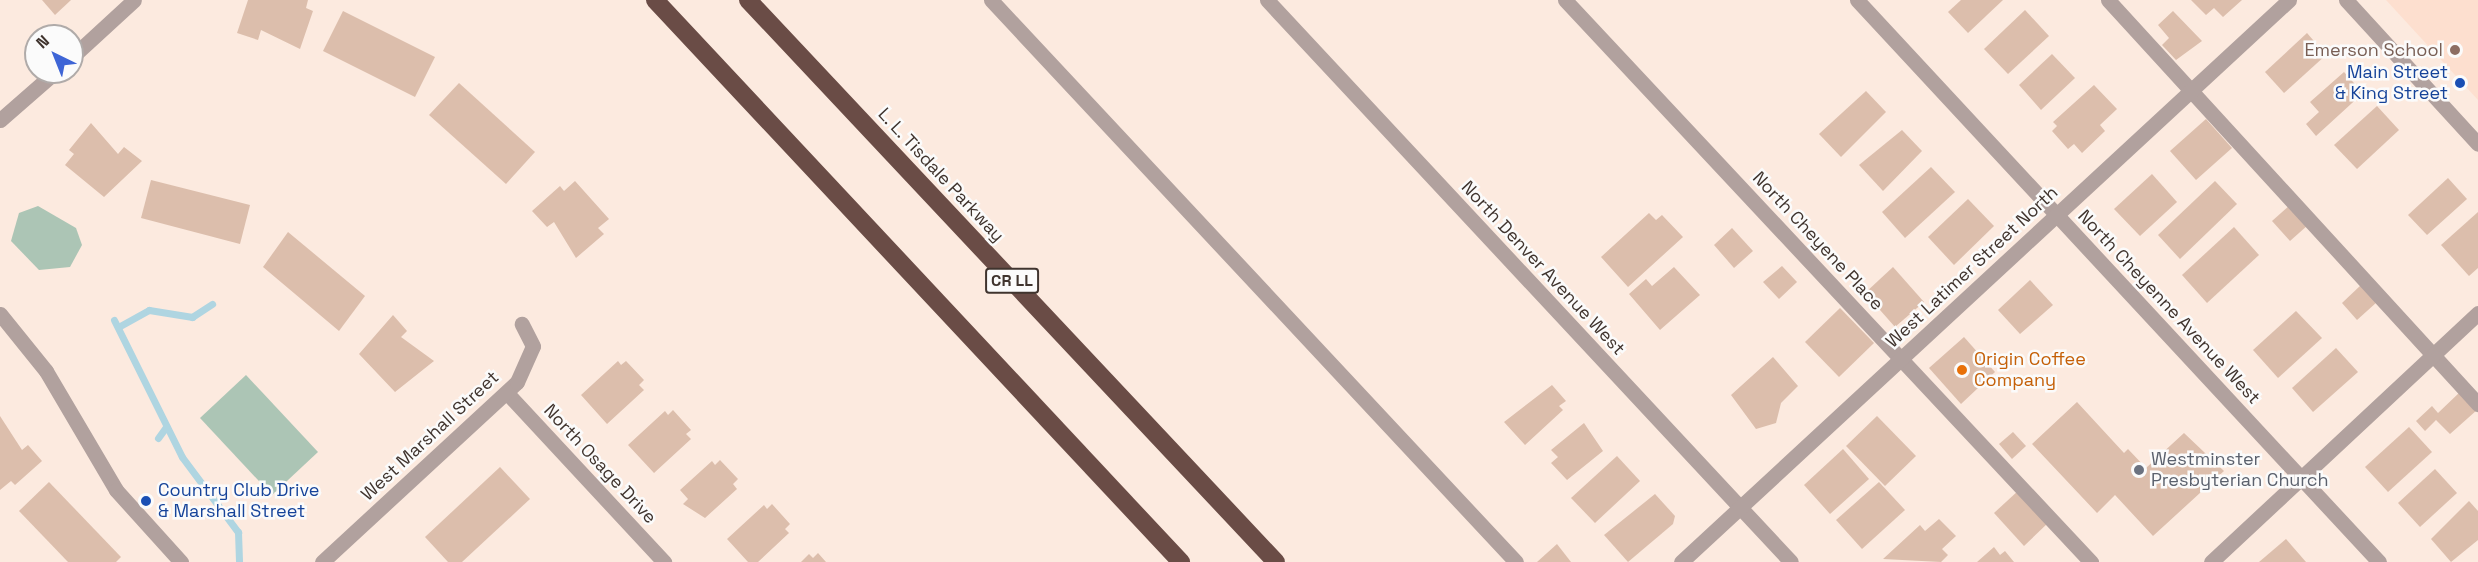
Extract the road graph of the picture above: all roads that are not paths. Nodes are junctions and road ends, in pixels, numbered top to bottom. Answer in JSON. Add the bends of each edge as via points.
{"nodes":[{"id":1,"x":134,"y":0,"type":"edge"},
{"id":2,"x":655,"y":0,"type":"edge"},
{"id":3,"x":748,"y":0,"type":"edge"},
{"id":4,"x":991,"y":0,"type":"edge"},
{"id":5,"x":1267,"y":0,"type":"edge"},
{"id":6,"x":1565,"y":0,"type":"edge"},
{"id":7,"x":1857,"y":0,"type":"edge"},
{"id":8,"x":2108,"y":0,"type":"edge"},
{"id":9,"x":2289,"y":0,"type":"edge"},
{"id":10,"x":2346,"y":0,"type":"edge"},
{"id":11,"x":84,"y":46,"type":"edge"},
{"id":12,"x":41,"y":84,"type":"edge"},
{"id":13,"x":2192,"y":90,"type":"junction"},
{"id":14,"x":0,"y":120,"type":"edge"},
{"id":15,"x":2478,"y":144,"type":"edge"},
{"id":16,"x":2057,"y":214,"type":"junction"},
{"id":17,"x":0,"y":314,"type":"edge"},
{"id":18,"x":2478,"y":314,"type":"edge"},
{"id":19,"x":522,"y":324,"type":"dead end"},
{"id":20,"x":2433,"y":355,"type":"junction"},
{"id":21,"x":1900,"y":359,"type":"junction"},
{"id":22,"x":507,"y":393,"type":"junction"},
{"id":23,"x":2478,"y":404,"type":"edge"},
{"id":24,"x":2301,"y":479,"type":"junction"},
{"id":25,"x":1740,"y":507,"type":"junction"},
{"id":26,"x":181,"y":562,"type":"edge"},
{"id":27,"x":322,"y":562,"type":"edge"},
{"id":28,"x":664,"y":562,"type":"edge"},
{"id":29,"x":1181,"y":562,"type":"edge"},
{"id":30,"x":1276,"y":562,"type":"edge"},
{"id":31,"x":1516,"y":562,"type":"edge"},
{"id":32,"x":1681,"y":562,"type":"edge"},
{"id":33,"x":1791,"y":562,"type":"edge"},
{"id":34,"x":2091,"y":562,"type":"edge"},
{"id":35,"x":2211,"y":562,"type":"edge"},
{"id":36,"x":2379,"y":562,"type":"edge"}],
"edges":[{"from":1,"to":11,"type":"street"},
{"from":2,"to":29,"type":"highway"},
{"from":3,"to":30,"type":"highway","name":"L. L. Tisdale Parkway","number":"CR LL"},
{"from":4,"to":31,"type":"street"},
{"from":5,"to":25,"type":"street","name":"North Denver Avenue West"},
{"from":6,"to":21,"type":"street","name":"North Cheyene Place"},
{"from":7,"to":16,"type":"street","name":"North Cheyenne Avenue West"},
{"from":8,"to":13,"type":"street"},
{"from":9,"to":13,"type":"street","name":"West Latimer Street North"},
{"from":10,"to":15,"type":"street"},
{"from":12,"to":14,"type":"street"},
{"from":13,"to":16,"type":"street","name":"West Latimer Street North"},
{"from":13,"to":20,"type":"street"},
{"from":16,"to":21,"type":"street","name":"West Latimer Street North"},
{"from":16,"to":24,"type":"street","name":"North Cheyenne Avenue West"},
{"from":17,"to":26,"type":"street","via":[[46,371],[116,490]]},
{"from":18,"to":20,"type":"street"},
{"from":19,"to":22,"type":"street","name":"West Marshall Street","via":[[532,338],[531,358]]},
{"from":20,"to":23,"type":"street"},
{"from":20,"to":24,"type":"street"},
{"from":21,"to":25,"type":"street","name":"West Latimer Street North"},
{"from":21,"to":34,"type":"street","name":"North Cheyene Place"},
{"from":22,"to":27,"type":"street","name":"West Marshall Street"},
{"from":22,"to":28,"type":"street","name":"North Osage Drive"},
{"from":24,"to":35,"type":"street"},
{"from":24,"to":36,"type":"street","name":"North Cheyenne Avenue West"},
{"from":25,"to":32,"type":"street","name":"West Latimer Street North"},
{"from":25,"to":33,"type":"street","name":"North Denver Avenue West"}]}
